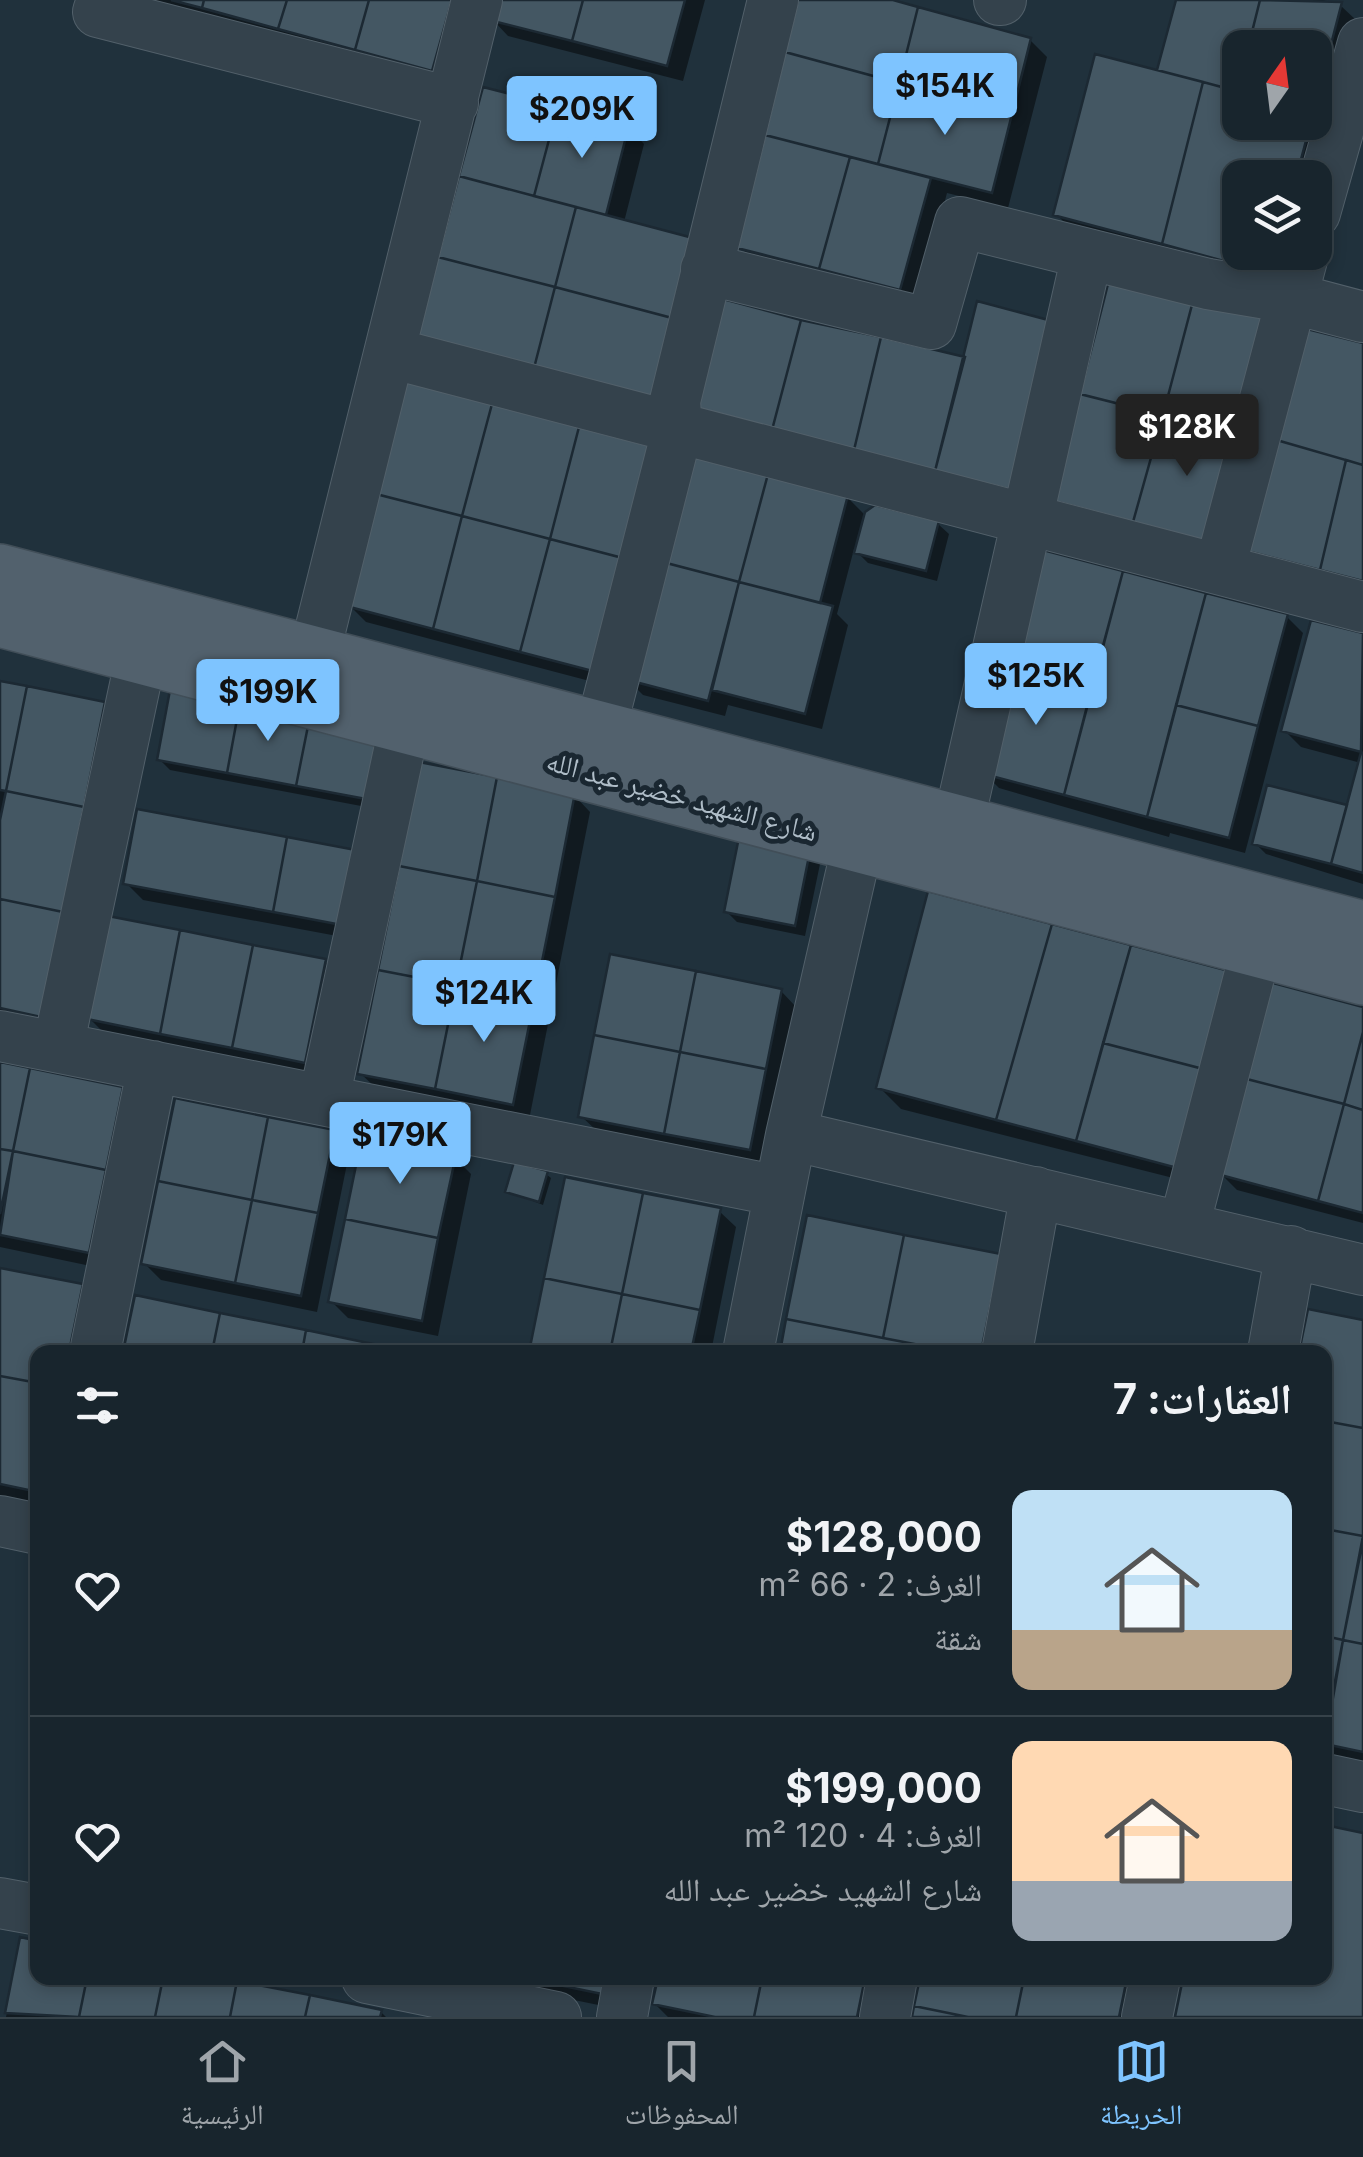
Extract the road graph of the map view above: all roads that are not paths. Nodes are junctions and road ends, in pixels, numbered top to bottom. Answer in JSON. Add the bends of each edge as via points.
{"nodes":[{"id":1,"x":102,"y":0,"type":"edge"},
{"id":2,"x":477,"y":0,"type":"edge"},
{"id":3,"x":773,"y":0,"type":"edge"},
{"id":4,"x":1363,"y":43,"type":"edge"},
{"id":5,"x":453,"y":103,"type":"junction"},
{"id":6,"x":1330,"y":160,"type":"edge"},
{"id":7,"x":1087,"y":255,"type":"junction"},
{"id":8,"x":706,"y":269,"type":"junction"},
{"id":9,"x":1298,"y":275,"type":"edge"},
{"id":10,"x":1363,"y":317,"type":"edge"},
{"id":11,"x":392,"y":353,"type":"junction"},
{"id":12,"x":678,"y":430,"type":"junction"},
{"id":13,"x":1032,"y":517,"type":"junction"},
{"id":14,"x":1220,"y":568,"type":"junction"},
{"id":15,"x":0,"y":572,"type":"edge"},
{"id":16,"x":1363,"y":607,"type":"edge"},
{"id":17,"x":0,"y":619,"type":"edge"},
{"id":18,"x":314,"y":655,"type":"junction"},
{"id":19,"x":141,"y":657,"type":"junction"},
{"id":20,"x":405,"y":722,"type":"junction"},
{"id":21,"x":601,"y":728,"type":"junction"},
{"id":22,"x":858,"y":844,"type":"junction"},
{"id":23,"x":954,"y":844,"type":"junction"},
{"id":24,"x":1363,"y":929,"type":"edge"},
{"id":25,"x":1256,"y":950,"type":"junction"},
{"id":26,"x":1363,"y":977,"type":"edge"},
{"id":27,"x":0,"y":1036,"type":"edge"},
{"id":28,"x":58,"y":1048,"type":"junction"},
{"id":29,"x":153,"y":1066,"type":"junction"},
{"id":30,"x":324,"y":1099,"type":"junction"},
{"id":31,"x":791,"y":1135,"type":"junction"},
{"id":32,"x":779,"y":1191,"type":"junction"},
{"id":33,"x":1036,"y":1192,"type":"junction"},
{"id":34,"x":1184,"y":1226,"type":"junction"},
{"id":35,"x":1292,"y":1251,"type":"junction"},
{"id":36,"x":1363,"y":1270,"type":"edge"},
{"id":37,"x":96,"y":1345,"type":"edge"},
{"id":38,"x":749,"y":1345,"type":"edge"},
{"id":39,"x":1008,"y":1345,"type":"edge"},
{"id":40,"x":1274,"y":1345,"type":"edge"},
{"id":41,"x":0,"y":1522,"type":"edge"},
{"id":42,"x":30,"y":1528,"type":"edge"},
{"id":43,"x":1332,"y":1780,"type":"edge"},
{"id":44,"x":1363,"y":1787,"type":"edge"},
{"id":45,"x":0,"y":1903,"type":"edge"},
{"id":46,"x":30,"y":1909,"type":"edge"},
{"id":47,"x":628,"y":1985,"type":"edge"},
{"id":48,"x":891,"y":1985,"type":"edge"},
{"id":49,"x":1153,"y":1985,"type":"edge"},
{"id":50,"x":400,"y":1990,"type":"edge"},
{"id":51,"x":556,"y":2017,"type":"edge"},
{"id":52,"x":622,"y":2017,"type":"edge"},
{"id":53,"x":885,"y":2017,"type":"edge"},
{"id":54,"x":1147,"y":2017,"type":"edge"}],
"edges":[{"from":1,"to":5,"type":"street","via":[[98,12]]},
{"from":2,"to":5,"type":"street"},
{"from":3,"to":8,"type":"street"},
{"from":4,"to":6,"type":"street"},
{"from":5,"to":11,"type":"street"},
{"from":7,"to":8,"type":"street","via":[[960,222],[931,324]]},
{"from":7,"to":9,"type":"street","via":[[1208,284]]},
{"from":7,"to":13,"type":"street"},
{"from":8,"to":12,"type":"street","via":[[674,401]]},
{"from":9,"to":10,"type":"street"},
{"from":9,"to":14,"type":"street"},
{"from":11,"to":12,"type":"street"},
{"from":11,"to":18,"type":"street"},
{"from":12,"to":13,"type":"street"},
{"from":12,"to":21,"type":"street"},
{"from":13,"to":14,"type":"street"},
{"from":13,"to":23,"type":"street"},
{"from":14,"to":16,"type":"street"},
{"from":15,"to":18,"type":"main road","name":"شارع الشهيد خضير عبد الله"},
{"from":17,"to":19,"type":"main road","name":"شارع الشهيد خضير عبد الله"},
{"from":18,"to":21,"type":"main road","name":"شارع الشهيد خضير عبد الله"},
{"from":19,"to":20,"type":"main road","name":"شارع الشهيد خضير عبد الله"},
{"from":19,"to":28,"type":"street"},
{"from":20,"to":22,"type":"main road","name":"شارع الشهيد خضير عبد الله"},
{"from":20,"to":30,"type":"street"},
{"from":21,"to":23,"type":"main road","name":"شارع الشهيد خضير عبد الله"},
{"from":22,"to":23,"type":"main road","name":"شارع الشهيد خضير عبد الله"},
{"from":22,"to":31,"type":"street"},
{"from":23,"to":24,"type":"main road","name":"شارع الشهيد خضير عبد الله"},
{"from":23,"to":25,"type":"main road","name":"شارع الشهيد خضير عبد الله"},
{"from":25,"to":26,"type":"main road","name":"شارع الشهيد خضير عبد الله"},
{"from":25,"to":34,"type":"street"},
{"from":27,"to":28,"type":"street"},
{"from":28,"to":29,"type":"street"},
{"from":29,"to":30,"type":"street"},
{"from":29,"to":37,"type":"street"},
{"from":30,"to":32,"type":"street"},
{"from":31,"to":32,"type":"street"},
{"from":31,"to":33,"type":"street"},
{"from":32,"to":38,"type":"street"},
{"from":33,"to":34,"type":"street"},
{"from":33,"to":39,"type":"street"},
{"from":34,"to":35,"type":"street"},
{"from":35,"to":36,"type":"street"},
{"from":35,"to":40,"type":"street"},
{"from":41,"to":42,"type":"street"},
{"from":43,"to":44,"type":"street"},
{"from":45,"to":46,"type":"street"},
{"from":47,"to":52,"type":"street"},
{"from":48,"to":53,"type":"street"},
{"from":49,"to":54,"type":"street"},
{"from":50,"to":51,"type":"street"}]}
